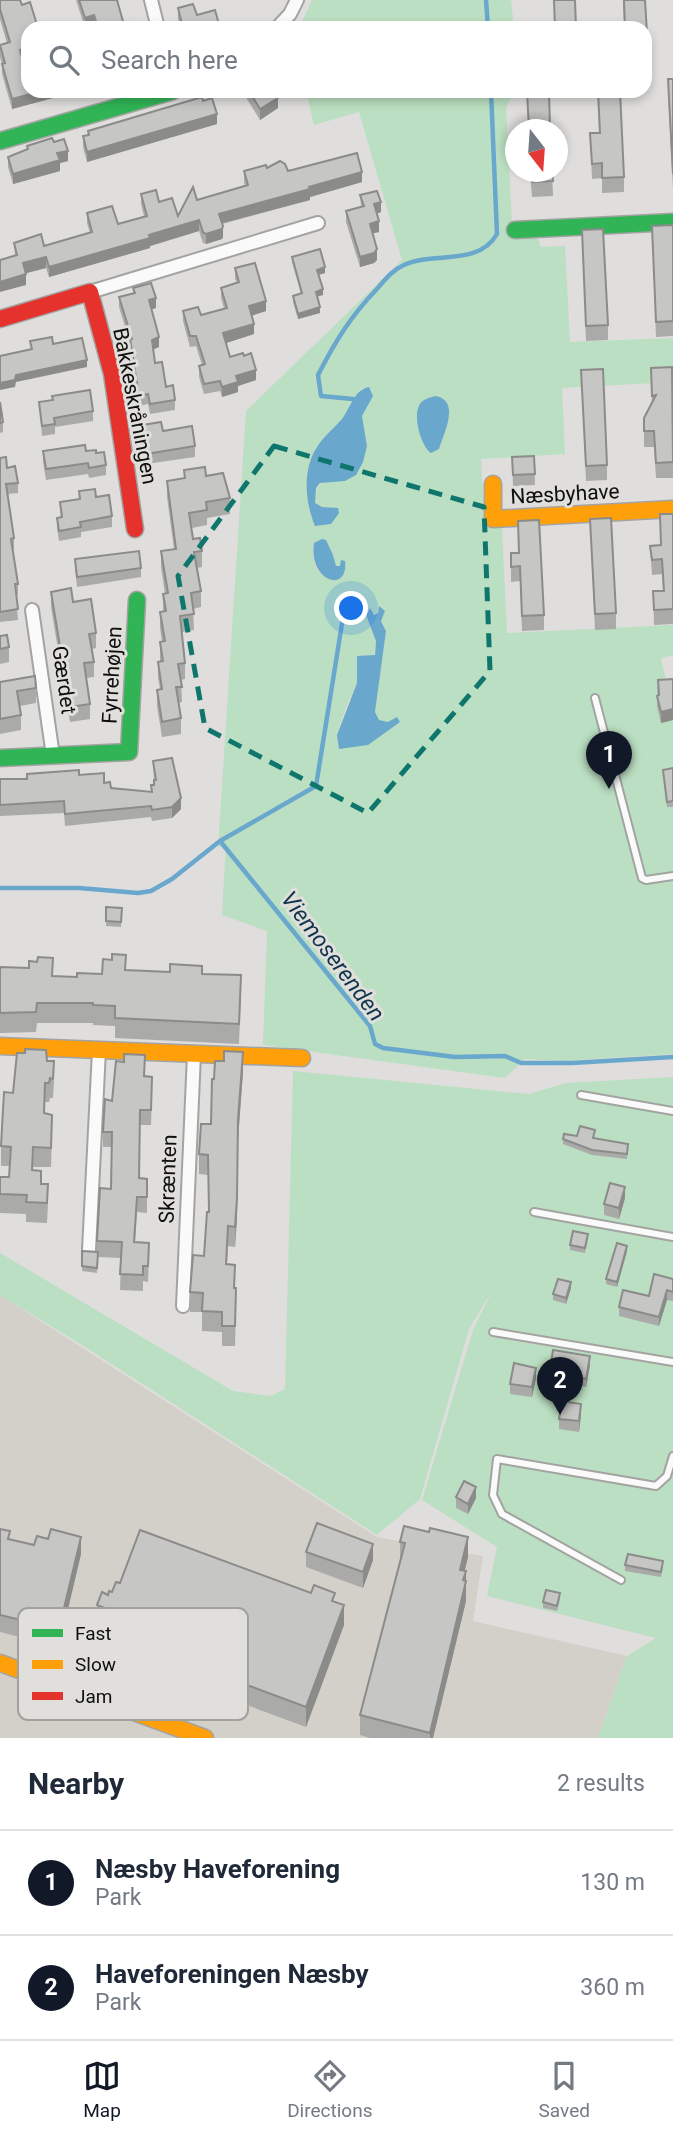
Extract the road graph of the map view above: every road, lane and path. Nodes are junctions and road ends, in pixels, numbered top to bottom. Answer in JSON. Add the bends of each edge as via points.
{"nodes":[{"id":1,"x":150,"y":0,"type":"edge"},
{"id":2,"x":297,"y":0,"type":"edge"},
{"id":3,"x":156,"y":21,"type":"edge"},
{"id":4,"x":283,"y":21,"type":"edge"},
{"id":5,"x":149,"y":98,"type":"edge"},
{"id":6,"x":0,"y":141,"type":"edge"},
{"id":7,"x":673,"y":222,"type":"edge"},
{"id":8,"x":318,"y":223,"type":"dead end"},
{"id":9,"x":515,"y":230,"type":"dead end"},
{"id":10,"x":90,"y":292,"type":"junction"},
{"id":11,"x":0,"y":319,"type":"edge"},
{"id":12,"x":493,"y":484,"type":"dead end"},
{"id":13,"x":673,"y":509,"type":"edge"},
{"id":14,"x":135,"y":529,"type":"dead end"},
{"id":15,"x":137,"y":600,"type":"dead end"},
{"id":16,"x":32,"y":610,"type":"dead end"},
{"id":17,"x":595,"y":698,"type":"dead end"},
{"id":18,"x":54,"y":756,"type":"junction"},
{"id":19,"x":0,"y":758,"type":"edge"},
{"id":20,"x":673,"y":876,"type":"edge"},
{"id":21,"x":0,"y":1046,"type":"edge"},
{"id":22,"x":99,"y":1050,"type":"junction"},
{"id":23,"x":194,"y":1054,"type":"junction"},
{"id":24,"x":302,"y":1058,"type":"dead end"},
{"id":25,"x":581,"y":1095,"type":"dead end"},
{"id":26,"x":673,"y":1111,"type":"edge"},
{"id":27,"x":534,"y":1212,"type":"dead end"},
{"id":28,"x":673,"y":1237,"type":"edge"},
{"id":29,"x":89,"y":1250,"type":"edge"},
{"id":30,"x":183,"y":1306,"type":"dead end"},
{"id":31,"x":493,"y":1332,"type":"dead end"},
{"id":32,"x":673,"y":1362,"type":"edge"},
{"id":33,"x":673,"y":1457,"type":"edge"},
{"id":34,"x":621,"y":1580,"type":"dead end"},
{"id":35,"x":0,"y":1663,"type":"edge"},
{"id":36,"x":18,"y":1670,"type":"edge"},
{"id":37,"x":156,"y":1720,"type":"edge"},
{"id":38,"x":205,"y":1738,"type":"edge"}],
"edges":[{"from":1,"to":3,"type":"street"},
{"from":2,"to":4,"type":"street"},
{"from":5,"to":6,"type":"street"},
{"from":7,"to":9,"type":"street"},
{"from":8,"to":10,"type":"street"},
{"from":10,"to":11,"type":"street"},
{"from":10,"to":14,"type":"street","name":"Bakkeskråningen","via":[[112,374]]},
{"from":12,"to":13,"type":"street","name":"Næsbyhave","via":[[493,519]]},
{"from":15,"to":18,"type":"street","name":"Fyrrehøjen","via":[[129,752]]},
{"from":16,"to":18,"type":"street","name":"Gærdet"},
{"from":17,"to":20,"type":"lane","via":[[642,878]]},
{"from":18,"to":19,"type":"street"},
{"from":21,"to":22,"type":"street"},
{"from":22,"to":23,"type":"street"},
{"from":22,"to":29,"type":"street"},
{"from":23,"to":24,"type":"street"},
{"from":23,"to":30,"type":"street","name":"Skrænten"},
{"from":25,"to":26,"type":"lane"},
{"from":27,"to":28,"type":"lane"},
{"from":31,"to":32,"type":"lane"},
{"from":33,"to":34,"type":"lane","via":[[667,1476],[656,1486],[497,1459],[493,1495],[502,1514]]},
{"from":35,"to":36,"type":"street"},
{"from":37,"to":38,"type":"street"}]}
